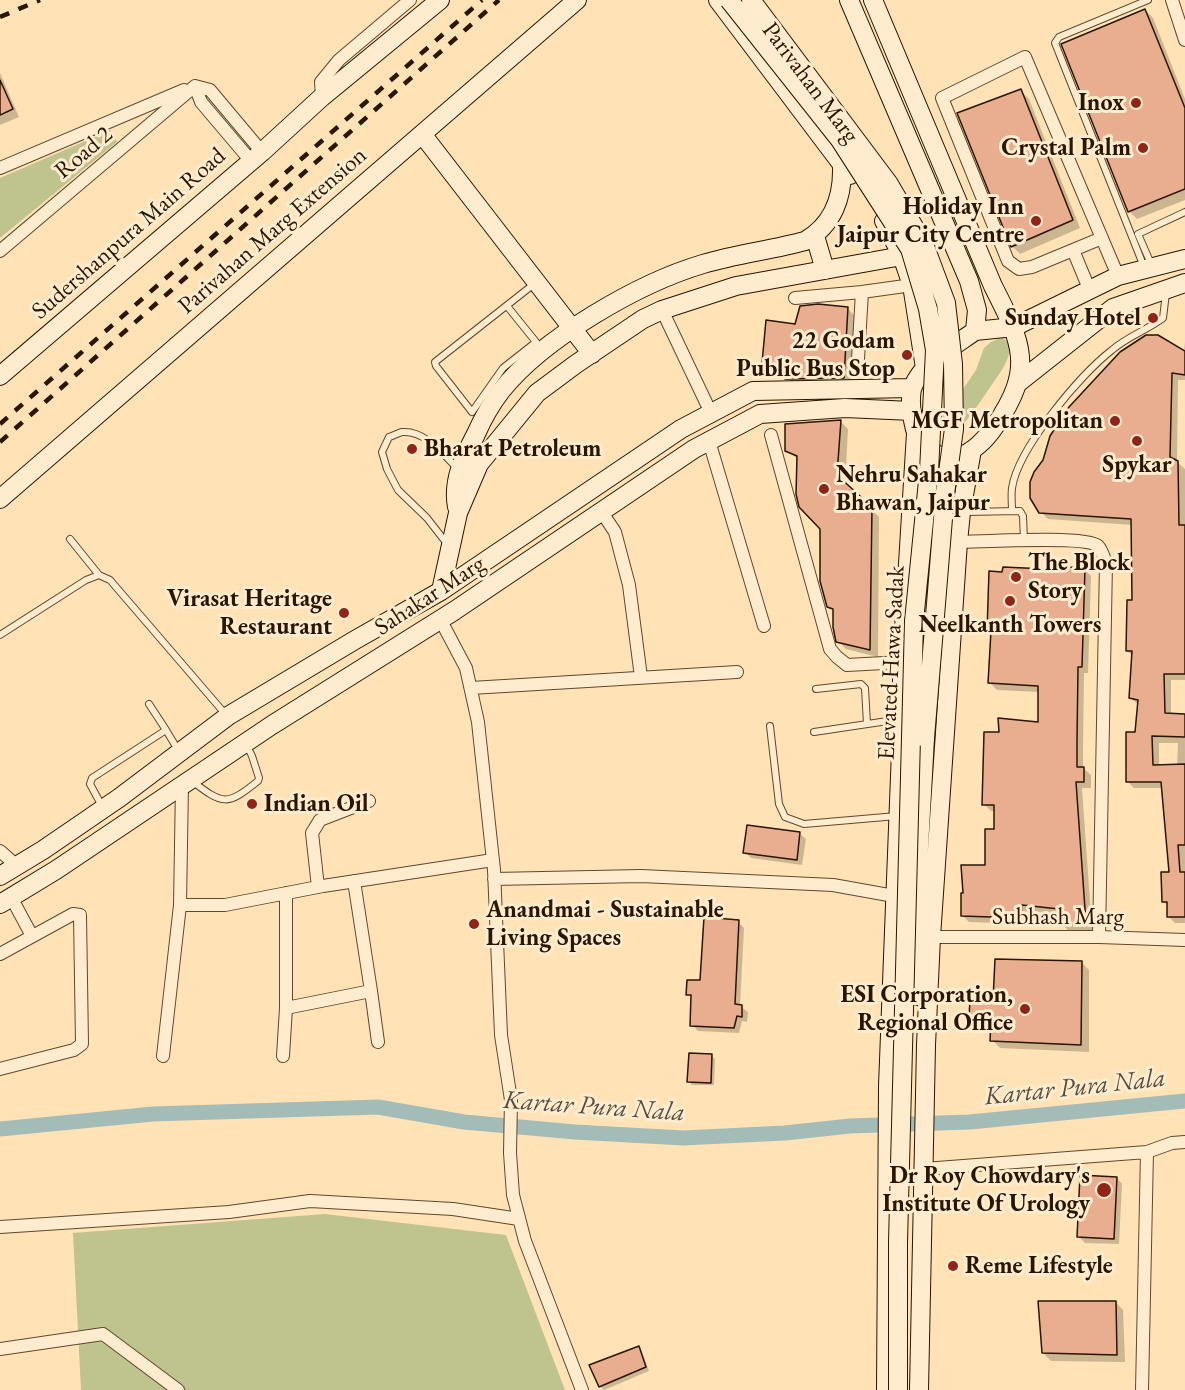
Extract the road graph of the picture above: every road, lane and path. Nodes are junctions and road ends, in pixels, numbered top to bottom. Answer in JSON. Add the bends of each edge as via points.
{"nodes":[{"id":1,"x":410,"y":0,"type":"edge"},
{"id":2,"x":440,"y":0,"type":"edge"},
{"id":3,"x":577,"y":0,"type":"edge"},
{"id":4,"x":718,"y":0,"type":"edge"},
{"id":5,"x":729,"y":0,"type":"edge"},
{"id":6,"x":751,"y":0,"type":"edge"},
{"id":7,"x":849,"y":0,"type":"edge"},
{"id":8,"x":873,"y":0,"type":"edge"},
{"id":9,"x":1148,"y":0,"type":"edge"},
{"id":10,"x":1172,"y":0,"type":"edge"},
{"id":11,"x":1185,"y":40,"type":"edge"},
{"id":12,"x":195,"y":86,"type":"junction"},
{"id":13,"x":322,"y":97,"type":"junction"},
{"id":14,"x":422,"y":134,"type":"junction"},
{"id":15,"x":256,"y":156,"type":"junction"},
{"id":16,"x":842,"y":166,"type":"junction"},
{"id":17,"x":0,"y":168,"type":"edge"},
{"id":18,"x":1185,"y":212,"type":"edge"},
{"id":19,"x":814,"y":236,"type":"junction"},
{"id":20,"x":1102,"y":238,"type":"junction"},
{"id":21,"x":1073,"y":250,"type":"junction"},
{"id":22,"x":0,"y":251,"type":"edge"},
{"id":23,"x":902,"y":256,"type":"junction"},
{"id":24,"x":1185,"y":259,"type":"edge"},
{"id":25,"x":1148,"y":268,"type":"junction"},
{"id":26,"x":825,"y":270,"type":"junction"},
{"id":27,"x":1118,"y":276,"type":"junction"},
{"id":28,"x":537,"y":281,"type":"junction"},
{"id":29,"x":1185,"y":284,"type":"edge"},
{"id":30,"x":912,"y":285,"type":"junction"},
{"id":31,"x":1167,"y":289,"type":"junction"},
{"id":32,"x":1090,"y":291,"type":"junction"},
{"id":33,"x":862,"y":292,"type":"junction"},
{"id":34,"x":795,"y":298,"type":"dead end"},
{"id":35,"x":507,"y":306,"type":"junction"},
{"id":36,"x":662,"y":310,"type":"junction"},
{"id":37,"x":1014,"y":327,"type":"junction"},
{"id":38,"x":574,"y":329,"type":"junction"},
{"id":39,"x":975,"y":331,"type":"junction"},
{"id":40,"x":592,"y":354,"type":"junction"},
{"id":41,"x":858,"y":359,"type":"dead end"},
{"id":42,"x":925,"y":368,"type":"junction"},
{"id":43,"x":0,"y":376,"type":"edge"},
{"id":44,"x":1018,"y":383,"type":"junction"},
{"id":45,"x":912,"y":388,"type":"junction"},
{"id":46,"x":912,"y":411,"type":"junction"},
{"id":47,"x":711,"y":413,"type":"junction"},
{"id":48,"x":916,"y":433,"type":"junction"},
{"id":49,"x":771,"y":435,"type":"dead end"},
{"id":50,"x":709,"y":441,"type":"junction"},
{"id":51,"x":972,"y":450,"type":"junction"},
{"id":52,"x":459,"y":470,"type":"junction"},
{"id":53,"x":0,"y":499,"type":"edge"},
{"id":54,"x":601,"y":511,"type":"junction"},
{"id":55,"x":1012,"y":511,"type":"junction"},
{"id":56,"x":961,"y":512,"type":"junction"},
{"id":57,"x":458,"y":513,"type":"junction"},
{"id":58,"x":70,"y":539,"type":"dead end"},
{"id":59,"x":1024,"y":541,"type":"junction"},
{"id":60,"x":958,"y":542,"type":"junction"},
{"id":61,"x":450,"y":548,"type":"junction"},
{"id":62,"x":99,"y":575,"type":"junction"},
{"id":63,"x":441,"y":591,"type":"junction"},
{"id":64,"x":440,"y":620,"type":"junction"},
{"id":65,"x":764,"y":627,"type":"dead end"},
{"id":66,"x":0,"y":635,"type":"edge"},
{"id":67,"x":902,"y":662,"type":"junction"},
{"id":68,"x":737,"y":672,"type":"dead end"},
{"id":69,"x":641,"y":677,"type":"junction"},
{"id":70,"x":471,"y":688,"type":"junction"},
{"id":71,"x":816,"y":689,"type":"dead end"},
{"id":72,"x":149,"y":704,"type":"dead end"},
{"id":73,"x":228,"y":716,"type":"junction"},
{"id":74,"x":902,"y":719,"type":"junction"},
{"id":75,"x":867,"y":724,"type":"junction"},
{"id":76,"x":770,"y":726,"type":"dead end"},
{"id":77,"x":166,"y":730,"type":"junction"},
{"id":78,"x":814,"y":732,"type":"dead end"},
{"id":79,"x":245,"y":742,"type":"junction"},
{"id":80,"x":179,"y":752,"type":"junction"},
{"id":81,"x":186,"y":782,"type":"junction"},
{"id":82,"x":369,"y":801,"type":"dead end"},
{"id":83,"x":103,"y":809,"type":"junction"},
{"id":84,"x":898,"y":816,"type":"junction"},
{"id":85,"x":0,"y":851,"type":"edge"},
{"id":86,"x":493,"y":860,"type":"junction"},
{"id":87,"x":17,"y":866,"type":"junction"},
{"id":88,"x":0,"y":876,"type":"edge"},
{"id":89,"x":494,"y":879,"type":"junction"},
{"id":90,"x":354,"y":881,"type":"junction"},
{"id":91,"x":318,"y":887,"type":"junction"},
{"id":92,"x":286,"y":893,"type":"junction"},
{"id":93,"x":894,"y":896,"type":"junction"},
{"id":94,"x":5,"y":901,"type":"edge"},
{"id":95,"x":180,"y":905,"type":"junction"},
{"id":96,"x":32,"y":936,"type":"junction"},
{"id":97,"x":931,"y":937,"type":"junction"},
{"id":98,"x":1099,"y":937,"type":"junction"},
{"id":99,"x":1185,"y":940,"type":"edge"},
{"id":100,"x":0,"y":954,"type":"edge"},
{"id":101,"x":371,"y":991,"type":"junction"},
{"id":102,"x":286,"y":1008,"type":"junction"},
{"id":103,"x":378,"y":1042,"type":"dead end"},
{"id":104,"x":926,"y":1045,"type":"junction"},
{"id":105,"x":163,"y":1056,"type":"dead end"},
{"id":106,"x":283,"y":1056,"type":"dead end"},
{"id":107,"x":0,"y":1069,"type":"edge"},
{"id":108,"x":1185,"y":1143,"type":"edge"},
{"id":109,"x":1147,"y":1152,"type":"junction"},
{"id":110,"x":924,"y":1169,"type":"junction"},
{"id":111,"x":519,"y":1219,"type":"junction"},
{"id":112,"x":0,"y":1227,"type":"edge"},
{"id":113,"x":0,"y":1349,"type":"edge"},
{"id":114,"x":178,"y":1390,"type":"edge"},
{"id":115,"x":582,"y":1390,"type":"edge"},
{"id":116,"x":886,"y":1390,"type":"edge"},
{"id":117,"x":898,"y":1390,"type":"edge"},
{"id":118,"x":920,"y":1390,"type":"edge"},
{"id":119,"x":1142,"y":1390,"type":"edge"}],
"edges":[{"from":1,"to":13,"type":"street","via":[[339,60],[321,82]]},
{"from":2,"to":13,"type":"street","name":"Sudershanpura Main Road"},
{"from":3,"to":14,"type":"street","name":"Parivahan Marg Extension"},
{"from":4,"to":16,"type":"street","name":"Parivahan Marg"},
{"from":5,"to":117,"type":"street","name":"Elevated Hawa Sadak","bridge":true,"via":[[840,140],[910,249],[928,309],[935,350],[929,471],[914,621],[898,1242]]},
{"from":6,"to":104,"type":"street","name":"Elevated Hawa Sadak","bridge":true,"via":[[890,184],[924,244],[946,303],[953,364],[954,429],[945,494],[916,884],[917,987]]},
{"from":7,"to":39,"type":"street","via":[[969,281],[977,310]]},
{"from":8,"to":37,"type":"street","via":[[993,286]]},
{"from":9,"to":25,"type":"lane","via":[[1059,37],[1055,43]]},
{"from":10,"to":11,"type":"street"},
{"from":12,"to":15,"type":"street","via":[[201,102]]},
{"from":12,"to":17,"type":"street"},
{"from":12,"to":22,"type":"street","name":"Road 2"},
{"from":13,"to":15,"type":"street","name":"Sudershanpura Main Road"},
{"from":14,"to":28,"type":"street"},
{"from":14,"to":53,"type":"street","name":"Parivahan Marg Extension"},
{"from":15,"to":43,"type":"street","name":"Sudershanpura Main Road"},
{"from":16,"to":19,"type":"street","via":[[839,202],[830,220]]},
{"from":16,"to":23,"type":"street","via":[[868,196]]},
{"from":18,"to":25,"type":"lane","via":[[1138,234]]},
{"from":19,"to":26,"type":"street"},
{"from":19,"to":38,"type":"street","via":[[674,273],[610,305]]},
{"from":20,"to":21,"type":"street"},
{"from":20,"to":21,"type":"street","via":[[1025,57],[942,98],[1008,261],[1019,269],[1032,267]]},
{"from":20,"to":27,"type":"street"},
{"from":21,"to":32,"type":"street"},
{"from":23,"to":26,"type":"street"},
{"from":23,"to":30,"type":"street"},
{"from":24,"to":25,"type":"street"},
{"from":25,"to":27,"type":"street"},
{"from":26,"to":36,"type":"street","via":[[736,286]]},
{"from":27,"to":32,"type":"street"},
{"from":28,"to":35,"type":"lane"},
{"from":28,"to":38,"type":"street"},
{"from":29,"to":31,"type":"street"},
{"from":30,"to":33,"type":"street"},
{"from":30,"to":42,"type":"street"},
{"from":31,"to":44,"type":"street","via":[[1113,308]]},
{"from":31,"to":55,"type":"lane","via":[[1163,318],[1111,350],[1033,439],[1012,486]]},
{"from":32,"to":37,"type":"street"},
{"from":33,"to":34,"type":"street"},
{"from":33,"to":41,"type":"street"},
{"from":35,"to":35,"type":"lane","via":[[435,362],[472,412],[503,368],[536,342]]},
{"from":36,"to":40,"type":"street"},
{"from":36,"to":47,"type":"street"},
{"from":37,"to":39,"type":"street"},
{"from":37,"to":44,"type":"street","via":[[1019,342]]},
{"from":38,"to":40,"type":"street"},
{"from":38,"to":52,"type":"street","via":[[533,358],[503,389],[488,410]]},
{"from":39,"to":42,"type":"street"},
{"from":40,"to":57,"type":"street","via":[[537,393],[479,464]]},
{"from":42,"to":45,"type":"street"},
{"from":44,"to":51,"type":"street","via":[[1006,410]]},
{"from":45,"to":46,"type":"street"},
{"from":45,"to":47,"type":"street","name":"Sahakar Marg","via":[[753,391]]},
{"from":46,"to":48,"type":"street"},
{"from":46,"to":50,"type":"street","name":"Sahakar Marg","via":[[845,408],[760,414]]},
{"from":47,"to":63,"type":"street","name":"Sahakar Marg","via":[[681,429]]},
{"from":48,"to":51,"type":"street","via":[[923,447],[934,454],[955,458]]},
{"from":48,"to":67,"type":"street"},
{"from":49,"to":67,"type":"street","via":[[830,650],[847,665]]},
{"from":50,"to":54,"type":"street","name":"Sahakar Marg"},
{"from":50,"to":65,"type":"street"},
{"from":51,"to":56,"type":"street"},
{"from":52,"to":57,"type":"street"},
{"from":52,"to":61,"type":"lane","via":[[434,444],[417,435],[403,432],[389,437],[382,452],[398,490]]},
{"from":54,"to":64,"type":"street","name":"Sahakar Marg"},
{"from":54,"to":69,"type":"street","via":[[615,532],[629,585]]},
{"from":55,"to":56,"type":"lane"},
{"from":55,"to":59,"type":"lane","via":[[1020,511],[1023,516]]},
{"from":56,"to":60,"type":"street"},
{"from":57,"to":61,"type":"street"},
{"from":58,"to":62,"type":"lane"},
{"from":59,"to":60,"type":"street"},
{"from":59,"to":98,"type":"street","via":[[1092,543],[1098,546],[1106,563]]},
{"from":60,"to":97,"type":"street"},
{"from":61,"to":63,"type":"street"},
{"from":62,"to":66,"type":"lane"},
{"from":62,"to":73,"type":"lane","via":[[110,580]]},
{"from":63,"to":73,"type":"street","name":"Sahakar Marg"},
{"from":64,"to":70,"type":"street","via":[[466,668]]},
{"from":64,"to":79,"type":"street","name":"Sahakar Marg"},
{"from":67,"to":74,"type":"street"},
{"from":68,"to":69,"type":"street"},
{"from":69,"to":70,"type":"street"},
{"from":70,"to":86,"type":"street"},
{"from":71,"to":75,"type":"lane","via":[[861,684],[865,688]]},
{"from":72,"to":77,"type":"lane"},
{"from":73,"to":80,"type":"street","name":"Sahakar Marg"},
{"from":74,"to":75,"type":"lane"},
{"from":74,"to":84,"type":"street"},
{"from":75,"to":78,"type":"lane"},
{"from":76,"to":84,"type":"lane","via":[[779,804],[785,817],[804,824]]},
{"from":77,"to":80,"type":"lane"},
{"from":77,"to":83,"type":"lane","via":[[92,778],[90,784]]},
{"from":79,"to":81,"type":"street","name":"Sahakar Marg"},
{"from":79,"to":81,"type":"lane","via":[[259,778],[245,790],[220,800]]},
{"from":80,"to":83,"type":"street","name":"Sahakar Marg"},
{"from":81,"to":94,"type":"street","name":"Sahakar Marg"},
{"from":81,"to":95,"type":"street"},
{"from":82,"to":91,"type":"street","via":[[320,820],[312,833]]},
{"from":83,"to":87,"type":"street","name":"Sahakar Marg"},
{"from":84,"to":93,"type":"street"},
{"from":85,"to":87,"type":"street"},
{"from":86,"to":89,"type":"street"},
{"from":86,"to":90,"type":"street"},
{"from":87,"to":88,"type":"street","name":"Sahakar Marg"},
{"from":89,"to":93,"type":"street","via":[[664,877],[833,885]]},
{"from":89,"to":111,"type":"street","via":[[501,1035],[511,1100],[513,1195]]},
{"from":90,"to":91,"type":"street"},
{"from":90,"to":101,"type":"street"},
{"from":91,"to":92,"type":"street"},
{"from":92,"to":95,"type":"street","via":[[225,905]]},
{"from":92,"to":102,"type":"street"},
{"from":93,"to":116,"type":"street"},
{"from":94,"to":96,"type":"street"},
{"from":95,"to":105,"type":"street"},
{"from":96,"to":100,"type":"street"},
{"from":96,"to":107,"type":"street","via":[[73,914],[80,915],[82,1044],[74,1050]]},
{"from":97,"to":98,"type":"street","name":"Subhash Marg"},
{"from":97,"to":104,"type":"street"},
{"from":98,"to":99,"type":"street","name":"Subhash Marg"},
{"from":101,"to":102,"type":"street"},
{"from":101,"to":103,"type":"street"},
{"from":102,"to":106,"type":"street"},
{"from":104,"to":110,"type":"street"},
{"from":108,"to":109,"type":"street"},
{"from":109,"to":110,"type":"street"},
{"from":109,"to":119,"type":"street"},
{"from":110,"to":118,"type":"street"},
{"from":111,"to":112,"type":"street","via":[[453,1209],[310,1202],[229,1212]]},
{"from":111,"to":115,"type":"street"},
{"from":113,"to":114,"type":"street","via":[[103,1334]]}]}
